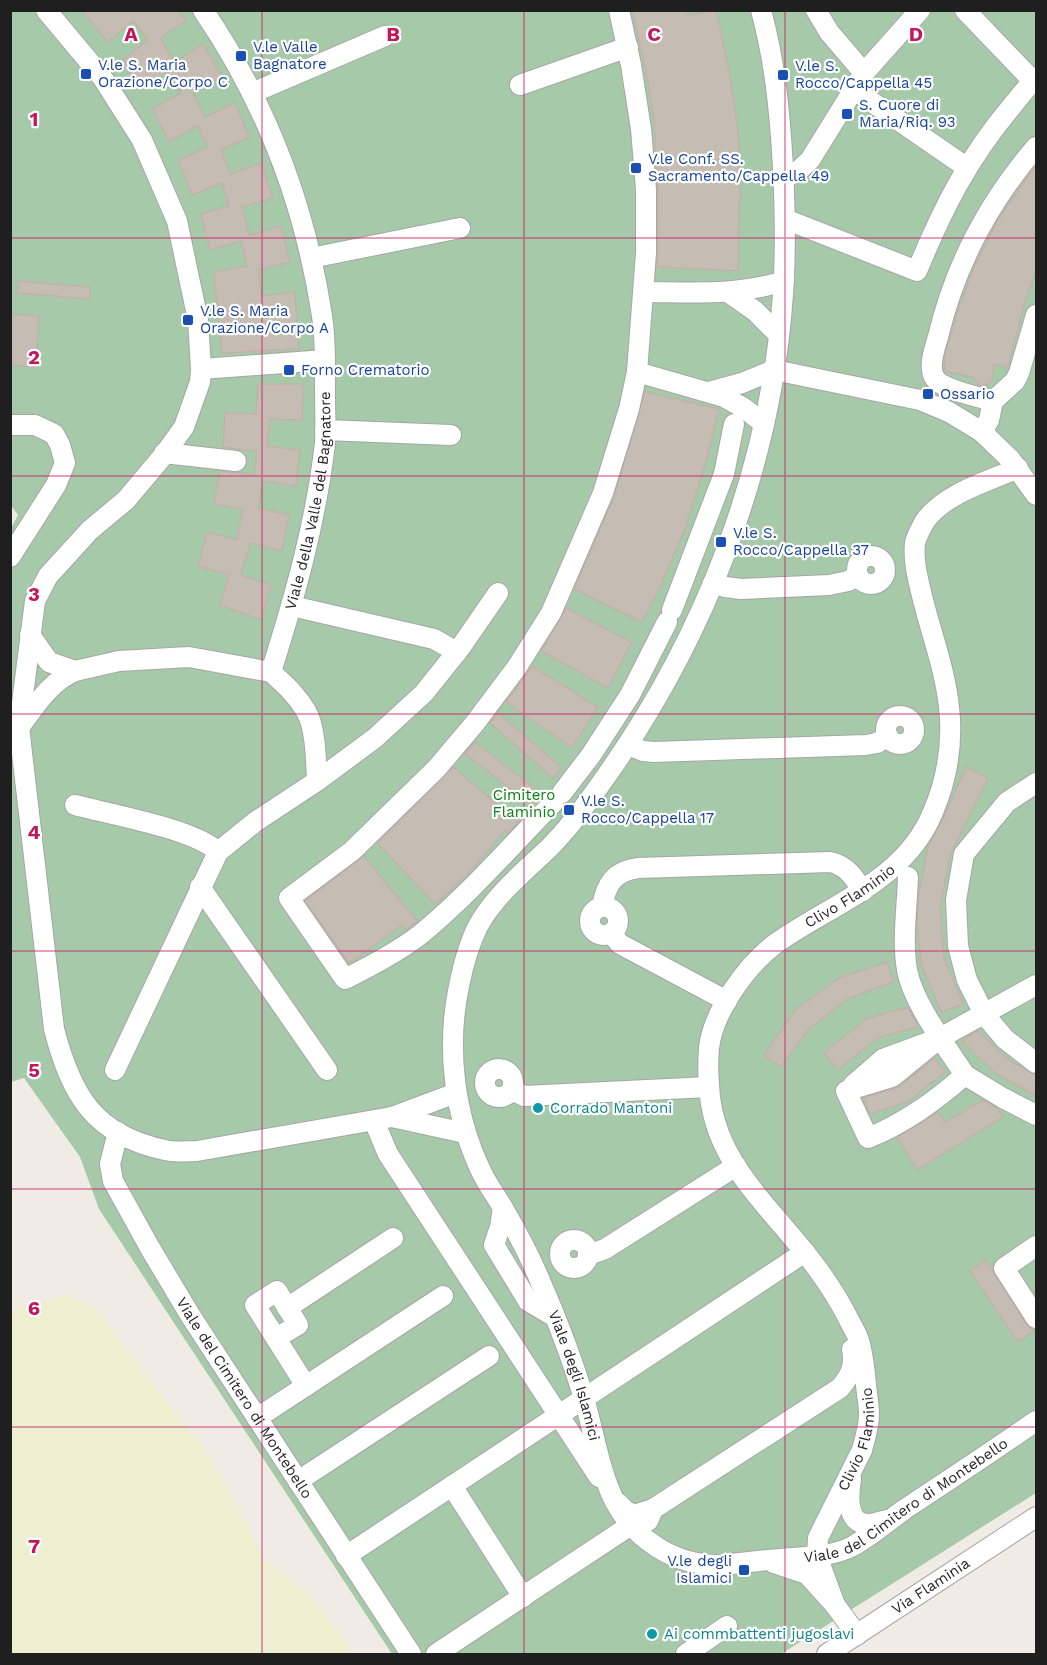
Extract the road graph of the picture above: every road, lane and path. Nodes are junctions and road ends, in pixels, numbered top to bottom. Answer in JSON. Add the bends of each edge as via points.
{"nodes":[{"id":1,"x":203,"y":10,"type":"edge"},
{"id":2,"x":619,"y":10,"type":"edge"},
{"id":3,"x":761,"y":10,"type":"edge"},
{"id":4,"x":816,"y":10,"type":"edge"},
{"id":5,"x":920,"y":10,"type":"edge"},
{"id":6,"x":965,"y":10,"type":"edge"},
{"id":7,"x":57,"y":14,"type":"edge"},
{"id":8,"x":385,"y":36,"type":"dead end"},
{"id":9,"x":628,"y":47,"type":"junction"},
{"id":10,"x":1035,"y":79,"type":"edge"},
{"id":11,"x":859,"y":81,"type":"junction"},
{"id":12,"x":520,"y":85,"type":"dead end"},
{"id":13,"x":252,"y":93,"type":"junction"},
{"id":14,"x":1036,"y":147,"type":"edge"},
{"id":15,"x":966,"y":167,"type":"junction"},
{"id":16,"x":784,"y":178,"type":"junction"},
{"id":17,"x":785,"y":219,"type":"junction"},
{"id":18,"x":460,"y":228,"type":"dead end"},
{"id":19,"x":311,"y":258,"type":"junction"},
{"id":20,"x":784,"y":281,"type":"junction"},
{"id":21,"x":644,"y":292,"type":"junction"},
{"id":22,"x":728,"y":292,"type":"junction"},
{"id":23,"x":1036,"y":315,"type":"edge"},
{"id":24,"x":779,"y":335,"type":"junction"},
{"id":25,"x":325,"y":360,"type":"junction"},
{"id":26,"x":201,"y":369,"type":"junction"},
{"id":27,"x":774,"y":370,"type":"junction"},
{"id":28,"x":637,"y":372,"type":"junction"},
{"id":29,"x":709,"y":392,"type":"junction"},
{"id":30,"x":993,"y":401,"type":"junction"},
{"id":31,"x":734,"y":424,"type":"dead end"},
{"id":32,"x":764,"y":424,"type":"junction"},
{"id":33,"x":10,"y":425,"type":"edge"},
{"id":34,"x":325,"y":430,"type":"junction"},
{"id":35,"x":982,"y":432,"type":"junction"},
{"id":36,"x":451,"y":435,"type":"dead end"},
{"id":37,"x":164,"y":453,"type":"junction"},
{"id":38,"x":236,"y":461,"type":"dead end"},
{"id":39,"x":1029,"y":480,"type":"edge"},
{"id":40,"x":722,"y":482,"type":"junction"},
{"id":41,"x":746,"y":492,"type":"junction"},
{"id":42,"x":10,"y":557,"type":"edge"},
{"id":43,"x":858,"y":576,"type":"dead end"},
{"id":44,"x":713,"y":583,"type":"junction"},
{"id":45,"x":498,"y":593,"type":"dead end"},
{"id":46,"x":292,"y":606,"type":"junction"},
{"id":47,"x":30,"y":635,"type":"junction"},
{"id":48,"x":457,"y":652,"type":"junction"},
{"id":49,"x":75,"y":671,"type":"junction"},
{"id":50,"x":271,"y":672,"type":"junction"},
{"id":51,"x":632,"y":690,"type":"junction"},
{"id":52,"x":653,"y":705,"type":"junction"},
{"id":53,"x":19,"y":727,"type":"junction"},
{"id":54,"x":888,"y":736,"type":"dead end"},
{"id":55,"x":628,"y":745,"type":"junction"},
{"id":56,"x":317,"y":781,"type":"junction"},
{"id":57,"x":1035,"y":787,"type":"edge"},
{"id":58,"x":10,"y":799,"type":"edge"},
{"id":59,"x":75,"y":805,"type":"dead end"},
{"id":60,"x":29,"y":808,"type":"junction"},
{"id":61,"x":218,"y":852,"type":"junction"},
{"id":62,"x":908,"y":877,"type":"dead end"},
{"id":63,"x":475,"y":883,"type":"junction"},
{"id":64,"x":200,"y":888,"type":"junction"},
{"id":65,"x":863,"y":891,"type":"junction"},
{"id":66,"x":489,"y":910,"type":"junction"},
{"id":67,"x":1036,"y":985,"type":"edge"},
{"id":68,"x":727,"y":1001,"type":"junction"},
{"id":69,"x":984,"y":1014,"type":"junction"},
{"id":70,"x":940,"y":1038,"type":"junction"},
{"id":71,"x":1036,"y":1062,"type":"edge"},
{"id":72,"x":115,"y":1070,"type":"dead end"},
{"id":73,"x":327,"y":1070,"type":"dead end"},
{"id":74,"x":965,"y":1075,"type":"junction"},
{"id":75,"x":709,"y":1087,"type":"junction"},
{"id":76,"x":512,"y":1090,"type":"dead end"},
{"id":77,"x":456,"y":1093,"type":"junction"},
{"id":78,"x":1036,"y":1115,"type":"edge"},
{"id":79,"x":383,"y":1119,"type":"junction"},
{"id":80,"x":118,"y":1132,"type":"junction"},
{"id":81,"x":465,"y":1133,"type":"junction"},
{"id":82,"x":736,"y":1166,"type":"junction"},
{"id":83,"x":503,"y":1208,"type":"junction"},
{"id":84,"x":393,"y":1238,"type":"dead end"},
{"id":85,"x":1036,"y":1246,"type":"edge"},
{"id":86,"x":805,"y":1252,"type":"junction"},
{"id":87,"x":588,"y":1255,"type":"dead end"},
{"id":88,"x":443,"y":1296,"type":"dead end"},
{"id":89,"x":287,"y":1308,"type":"junction"},
{"id":90,"x":555,"y":1317,"type":"junction"},
{"id":91,"x":848,"y":1317,"type":"junction"},
{"id":92,"x":1036,"y":1318,"type":"edge"},
{"id":93,"x":276,"y":1338,"type":"junction"},
{"id":94,"x":489,"y":1356,"type":"dead end"},
{"id":95,"x":306,"y":1386,"type":"junction"},
{"id":96,"x":840,"y":1388,"type":"junction"},
{"id":97,"x":584,"y":1399,"type":"junction"},
{"id":98,"x":558,"y":1417,"type":"junction"},
{"id":99,"x":257,"y":1418,"type":"junction"},
{"id":100,"x":1036,"y":1421,"type":"edge"},
{"id":101,"x":865,"y":1438,"type":"junction"},
{"id":102,"x":851,"y":1473,"type":"junction"},
{"id":103,"x":298,"y":1481,"type":"junction"},
{"id":104,"x":452,"y":1486,"type":"junction"},
{"id":105,"x":614,"y":1500,"type":"junction"},
{"id":106,"x":653,"y":1509,"type":"junction"},
{"id":107,"x":1036,"y":1517,"type":"edge"},
{"id":108,"x":890,"y":1519,"type":"junction"},
{"id":109,"x":631,"y":1525,"type":"junction"},
{"id":110,"x":651,"y":1544,"type":"junction"},
{"id":111,"x":346,"y":1556,"type":"junction"},
{"id":112,"x":817,"y":1556,"type":"junction"},
{"id":113,"x":766,"y":1560,"type":"junction"},
{"id":114,"x":523,"y":1597,"type":"junction"},
{"id":115,"x":835,"y":1605,"type":"junction"},
{"id":116,"x":727,"y":1626,"type":"dead end"},
{"id":117,"x":857,"y":1635,"type":"junction"},
{"id":118,"x":411,"y":1654,"type":"edge"},
{"id":119,"x":436,"y":1654,"type":"edge"},
{"id":120,"x":686,"y":1654,"type":"edge"},
{"id":121,"x":827,"y":1654,"type":"edge"}],
"edges":[{"from":1,"to":13,"type":"street","name":"Viale della Valle del Bagnatore"},
{"from":2,"to":9,"type":"street"},
{"from":3,"to":16,"type":"street","name":"Viale degli Islamici","via":[[776,86]]},
{"from":4,"to":11,"type":"street"},
{"from":5,"to":11,"type":"street"},
{"from":6,"to":10,"type":"street"},
{"from":7,"to":26,"type":"street","via":[[142,140],[177,221],[198,320]]},
{"from":8,"to":13,"type":"street"},
{"from":9,"to":12,"type":"street"},
{"from":9,"to":21,"type":"street","via":[[645,168]]},
{"from":10,"to":15,"type":"street"},
{"from":11,"to":15,"type":"street"},
{"from":11,"to":16,"type":"street","via":[[810,160]]},
{"from":13,"to":19,"type":"street","name":"Viale della Valle del Bagnatore","via":[[284,163]]},
{"from":14,"to":30,"type":"street","via":[[991,207],[963,261],[933,358],[933,372],[941,384]]},
{"from":15,"to":17,"type":"street","via":[[917,271]]},
{"from":16,"to":17,"type":"street","name":"Viale degli Islamici"},
{"from":17,"to":20,"type":"street","name":"Viale degli Islamici"},
{"from":18,"to":19,"type":"street"},
{"from":19,"to":25,"type":"street","name":"Viale della Valle del Bagnatore","via":[[323,318]]},
{"from":20,"to":22,"type":"street"},
{"from":20,"to":24,"type":"street","name":"Viale degli Islamici"},
{"from":21,"to":22,"type":"street"},
{"from":21,"to":28,"type":"street"},
{"from":22,"to":24,"type":"street"},
{"from":23,"to":30,"type":"street","via":[[1015,381]]},
{"from":24,"to":27,"type":"street","name":"Viale degli Islamici"},
{"from":25,"to":26,"type":"street"},
{"from":25,"to":34,"type":"street","name":"Viale della Valle del Bagnatore"},
{"from":26,"to":37,"type":"street","via":[[184,427]]},
{"from":27,"to":29,"type":"street"},
{"from":27,"to":32,"type":"street","name":"Viale degli Islamici"},
{"from":27,"to":35,"type":"street","via":[[920,400]]},
{"from":28,"to":29,"type":"street"},
{"from":28,"to":63,"type":"street","via":[[626,420],[593,518],[550,613],[517,667],[436,768],[352,851],[289,898],[345,979],[425,931]]},
{"from":29,"to":32,"type":"street","via":[[737,404]]},
{"from":30,"to":35,"type":"street"},
{"from":31,"to":40,"type":"street"},
{"from":32,"to":41,"type":"street","name":"Viale degli Islamici"},
{"from":33,"to":42,"type":"street","via":[[35,425],[54,434],[65,463],[56,485]]},
{"from":34,"to":36,"type":"street"},
{"from":34,"to":46,"type":"street","name":"Viale della Valle del Bagnatore","via":[[313,525]]},
{"from":35,"to":39,"type":"street"},
{"from":37,"to":38,"type":"street"},
{"from":37,"to":47,"type":"street","via":[[126,500],[90,530],[48,576],[35,601]]},
{"from":39,"to":65,"type":"street","name":"Clivo Flaminio","via":[[974,487],[946,502],[930,516],[917,536],[918,577],[949,704],[950,752],[941,791],[925,830],[893,867]]},
{"from":40,"to":41,"type":"street"},
{"from":40,"to":51,"type":"street","via":[[669,616]]},
{"from":41,"to":44,"type":"street","name":"Viale degli Islamici"},
{"from":43,"to":44,"type":"street","via":[[841,584],[812,586],[741,589]]},
{"from":44,"to":52,"type":"street","name":"Viale degli Islamici"},
{"from":45,"to":48,"type":"street"},
{"from":46,"to":48,"type":"street","via":[[434,639]]},
{"from":46,"to":50,"type":"street","name":"Viale della Valle del Bagnatore"},
{"from":47,"to":49,"type":"street","via":[[49,662]]},
{"from":47,"to":53,"type":"street"},
{"from":48,"to":56,"type":"street","via":[[416,701],[375,738]]},
{"from":49,"to":50,"type":"street","via":[[119,662],[189,657]]},
{"from":49,"to":53,"type":"street","via":[[43,696]]},
{"from":50,"to":56,"type":"street","via":[[291,690],[307,713],[316,750]]},
{"from":51,"to":52,"type":"street"},
{"from":51,"to":63,"type":"street","via":[[591,755],[557,798]]},
{"from":52,"to":55,"type":"street","name":"Viale degli Islamici"},
{"from":53,"to":60,"type":"street"},
{"from":54,"to":55,"type":"street","via":[[872,744],[843,746],[654,752]]},
{"from":55,"to":66,"type":"street","name":"Viale degli Islamici","via":[[554,843]]},
{"from":56,"to":61,"type":"street"},
{"from":57,"to":69,"type":"street","via":[[1007,802],[964,854],[956,900],[958,946],[967,980]]},
{"from":58,"to":60,"type":"street"},
{"from":59,"to":61,"type":"street","via":[[169,829],[209,843]]},
{"from":60,"to":80,"type":"street","via":[[54,1029],[62,1060],[78,1096],[101,1123]]},
{"from":61,"to":64,"type":"street"},
{"from":62,"to":70,"type":"street","via":[[907,972],[913,991]]},
{"from":63,"to":66,"type":"street"},
{"from":64,"to":72,"type":"street"},
{"from":64,"to":73,"type":"street"},
{"from":65,"to":68,"type":"street","name":"Clivo Flaminio","via":[[774,945],[737,983]]},
{"from":65,"to":68,"type":"street","via":[[842,865],[830,862],[638,868],[613,878],[602,907],[611,908],[618,916],[618,926],[612,933],[620,944]]},
{"from":66,"to":77,"type":"street","name":"Viale degli Islamici","via":[[477,929],[458,989],[453,1035]]},
{"from":67,"to":69,"type":"street"},
{"from":68,"to":75,"type":"street","name":"Clivo Flaminio","via":[[709,1046]]},
{"from":69,"to":70,"type":"street"},
{"from":69,"to":71,"type":"street","via":[[1005,1039]]},
{"from":70,"to":74,"type":"street"},
{"from":70,"to":74,"type":"street","via":[[892,1077],[846,1091],[868,1137],[914,1115]]},
{"from":74,"to":78,"type":"street"},
{"from":75,"to":76,"type":"street","via":[[524,1096]]},
{"from":75,"to":82,"type":"street","name":"Clivo Flaminio","via":[[719,1140]]},
{"from":77,"to":79,"type":"street"},
{"from":77,"to":81,"type":"street","name":"Viale degli Islamici"},
{"from":79,"to":80,"type":"street","via":[[197,1151],[166,1151]]},
{"from":79,"to":81,"type":"street"},
{"from":79,"to":98,"type":"street","via":[[388,1154]]},
{"from":80,"to":99,"type":"street","name":"Viale del Cimitero di Montebello","via":[[110,1164],[113,1181],[190,1315]]},
{"from":81,"to":83,"type":"street","name":"Viale degli Islamici","via":[[483,1176]]},
{"from":82,"to":86,"type":"street","name":"Clivo Flaminio"},
{"from":82,"to":87,"type":"street","via":[[606,1248]]},
{"from":83,"to":90,"type":"street","name":"Viale degli Islamici","via":[[527,1250]]},
{"from":83,"to":90,"type":"street","via":[[494,1245],[528,1301]]},
{"from":84,"to":89,"type":"street"},
{"from":85,"to":92,"type":"street","via":[[1004,1268]]},
{"from":86,"to":91,"type":"street","name":"Clivo Flaminio"},
{"from":86,"to":97,"type":"street"},
{"from":88,"to":95,"type":"street"},
{"from":89,"to":93,"type":"street","via":[[298,1325]]},
{"from":89,"to":93,"type":"street","via":[[277,1291],[255,1305]]},
{"from":90,"to":97,"type":"street","name":"Viale degli Islamici"},
{"from":91,"to":96,"type":"street","via":[[854,1359],[852,1373]]},
{"from":91,"to":101,"type":"street","name":"Clivio Flaminio","via":[[860,1342],[865,1377],[869,1416]]},
{"from":93,"to":95,"type":"street"},
{"from":94,"to":103,"type":"street"},
{"from":95,"to":99,"type":"street"},
{"from":96,"to":101,"type":"street","via":[[851,1384],[856,1390]]},
{"from":96,"to":106,"type":"street"},
{"from":97,"to":98,"type":"street"},
{"from":97,"to":105,"type":"street","name":"Viale degli Islamici"},
{"from":98,"to":104,"type":"street"},
{"from":98,"to":105,"type":"street"},
{"from":99,"to":103,"type":"street","name":"Viale del Cimitero di Montebello"},
{"from":100,"to":108,"type":"street","name":"Viale del Cimitero di Montebello"},
{"from":101,"to":102,"type":"street","name":"Clivio Flaminio"},
{"from":102,"to":108,"type":"street","via":[[849,1496],[857,1520],[866,1524]]},
{"from":102,"to":112,"type":"street","name":"Clivio Flaminio","via":[[818,1538]]},
{"from":103,"to":111,"type":"street","name":"Viale del Cimitero di Montebello"},
{"from":104,"to":111,"type":"street"},
{"from":104,"to":114,"type":"street"},
{"from":105,"to":106,"type":"street","via":[[634,1515]]},
{"from":105,"to":109,"type":"street","name":"Viale degli Islamici"},
{"from":106,"to":110,"type":"street","via":[[645,1528]]},
{"from":107,"to":117,"type":"street","name":"Via Flaminia"},
{"from":108,"to":112,"type":"street","name":"Viale del Cimitero di Montebello","via":[[852,1547]]},
{"from":109,"to":110,"type":"street","name":"Viale degli Islamici"},
{"from":109,"to":114,"type":"street"},
{"from":110,"to":113,"type":"street","name":"Viale degli Islamici","via":[[679,1559],[714,1565]]},
{"from":111,"to":118,"type":"street","name":"Viale del Cimitero di Montebello"},
{"from":112,"to":113,"type":"street","name":"Viale del Cimitero di Montebello"},
{"from":112,"to":115,"type":"street"},
{"from":113,"to":115,"type":"street","via":[[807,1574]]},
{"from":114,"to":119,"type":"street"},
{"from":115,"to":117,"type":"street"},
{"from":116,"to":120,"type":"street"},
{"from":117,"to":121,"type":"street","name":"Via Flaminia"}]}
